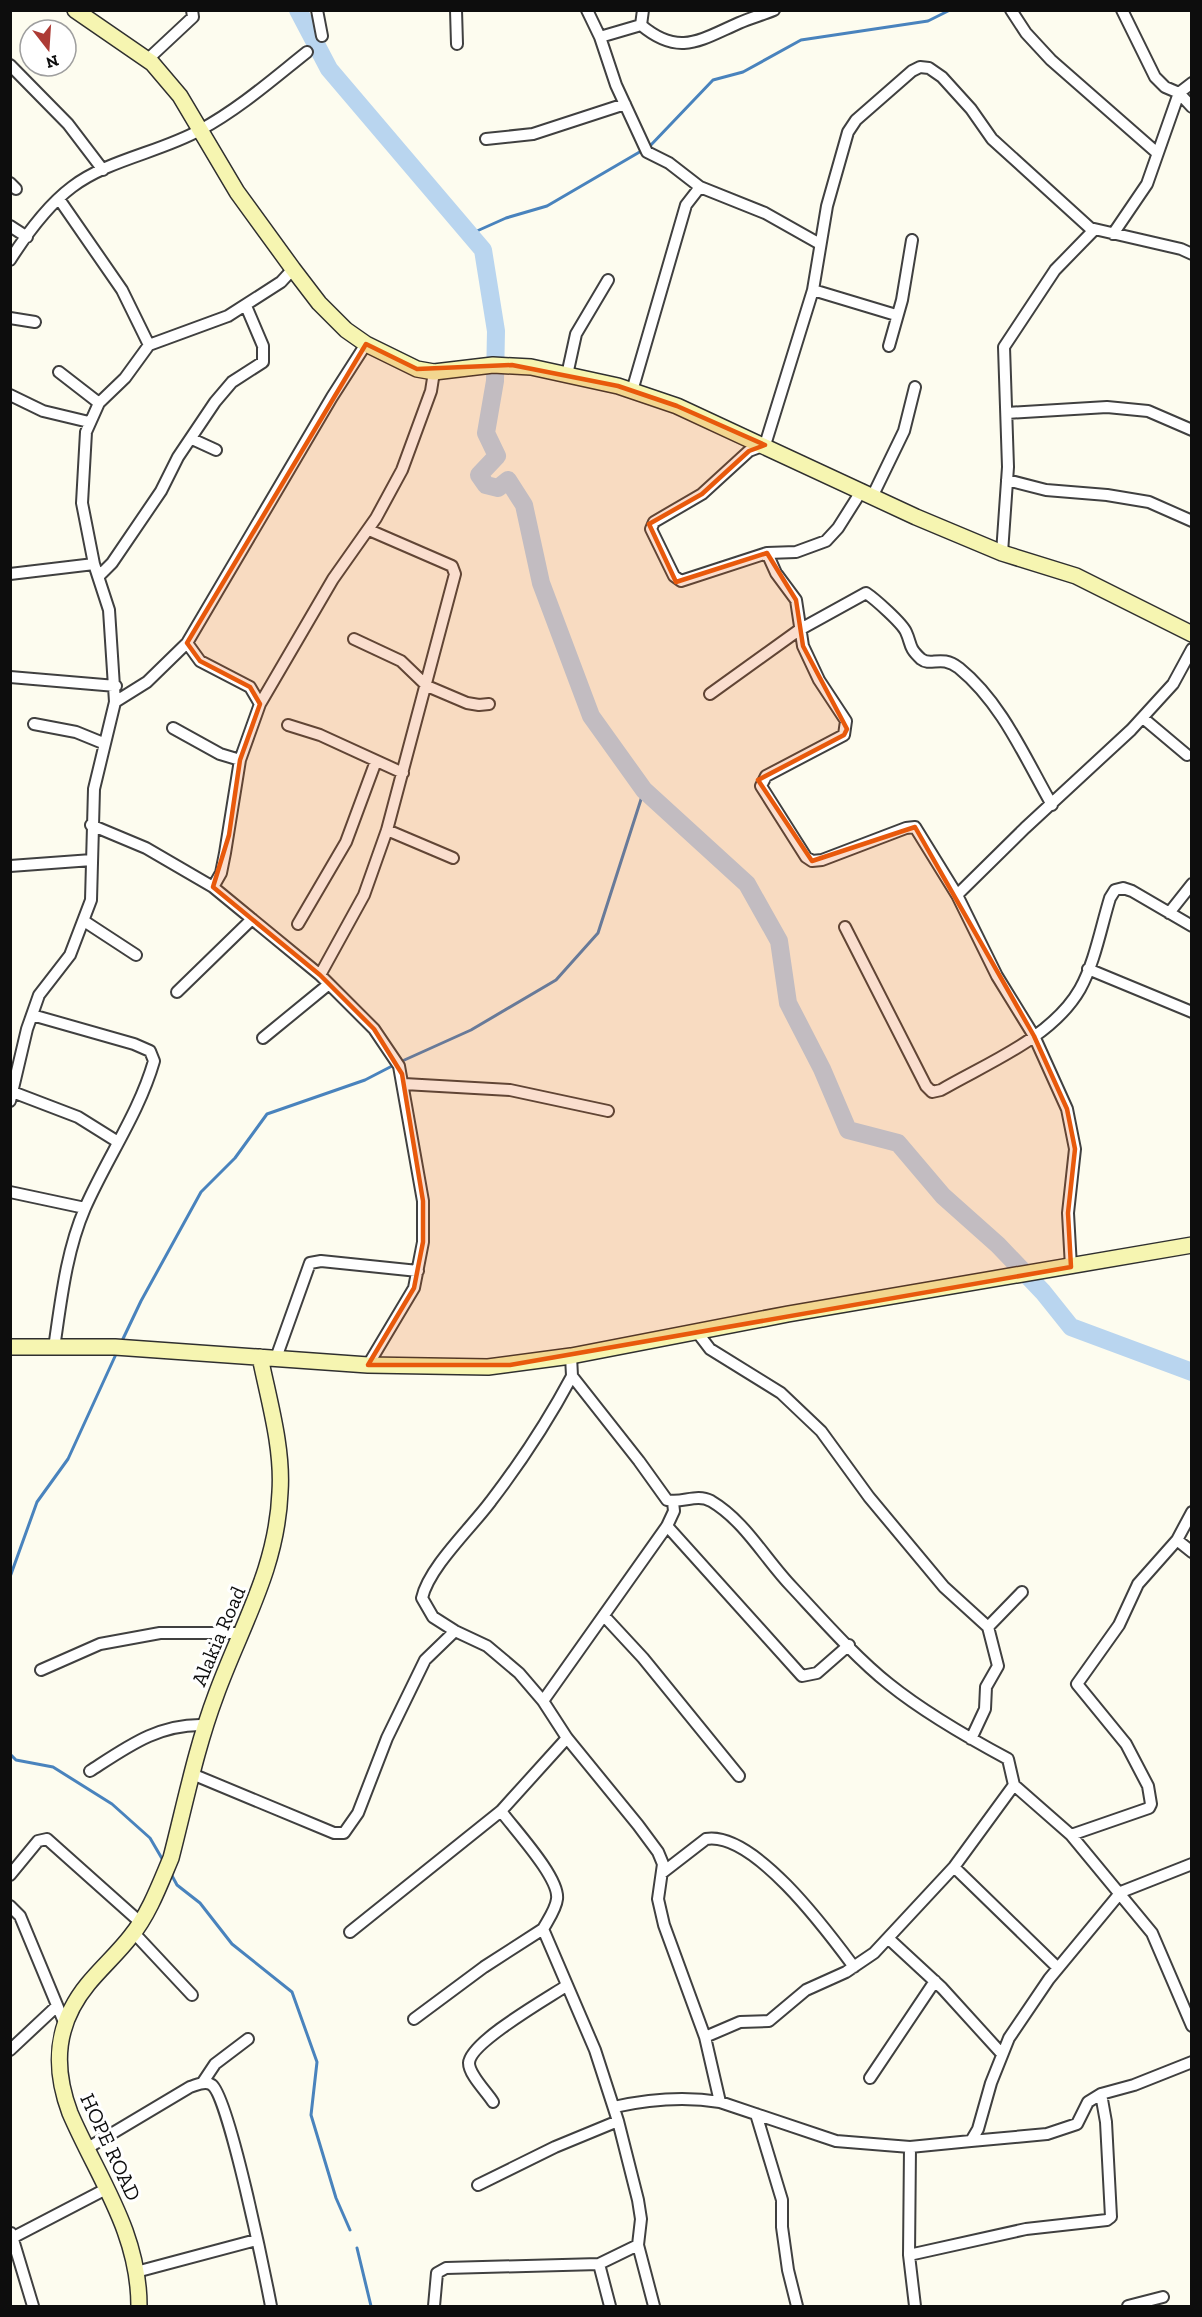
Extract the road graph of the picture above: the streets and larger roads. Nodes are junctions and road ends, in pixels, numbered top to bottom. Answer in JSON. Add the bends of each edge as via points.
{"nodes":[{"id":1,"x":192,"y":10,"type":"edge"},
{"id":2,"x":317,"y":10,"type":"edge"},
{"id":3,"x":456,"y":10,"type":"edge"},
{"id":4,"x":587,"y":10,"type":"edge"},
{"id":5,"x":643,"y":10,"type":"edge"},
{"id":6,"x":774,"y":10,"type":"edge"},
{"id":7,"x":1011,"y":10,"type":"edge"},
{"id":8,"x":1122,"y":10,"type":"edge"},
{"id":9,"x":84,"y":12,"type":"edge"},
{"id":10,"x":641,"y":25,"type":"junction"},
{"id":11,"x":322,"y":36,"type":"dead end"},
{"id":12,"x":600,"y":37,"type":"junction"},
{"id":13,"x":457,"y":44,"type":"dead end"},
{"id":14,"x":307,"y":52,"type":"dead end"},
{"id":15,"x":147,"y":60,"type":"junction"},
{"id":16,"x":10,"y":64,"type":"edge"},
{"id":17,"x":1191,"y":83,"type":"edge"},
{"id":18,"x":1179,"y":93,"type":"junction"},
{"id":19,"x":625,"y":104,"type":"junction"},
{"id":20,"x":1191,"y":107,"type":"edge"},
{"id":21,"x":201,"y":129,"type":"junction"},
{"id":22,"x":486,"y":139,"type":"dead end"},
{"id":23,"x":1156,"y":152,"type":"junction"},
{"id":24,"x":103,"y":170,"type":"junction"},
{"id":25,"x":700,"y":187,"type":"junction"},
{"id":26,"x":59,"y":198,"type":"junction"},
{"id":27,"x":10,"y":226,"type":"edge"},
{"id":28,"x":1094,"y":230,"type":"junction"},
{"id":29,"x":1113,"y":234,"type":"junction"},
{"id":30,"x":27,"y":237,"type":"junction"},
{"id":31,"x":912,"y":240,"type":"dead end"},
{"id":32,"x":820,"y":244,"type":"junction"},
{"id":33,"x":1191,"y":254,"type":"edge"},
{"id":34,"x":10,"y":260,"type":"edge"},
{"id":35,"x":293,"y":269,"type":"junction"},
{"id":36,"x":608,"y":280,"type":"dead end"},
{"id":37,"x":813,"y":290,"type":"junction"},
{"id":38,"x":246,"y":306,"type":"junction"},
{"id":39,"x":896,"y":315,"type":"junction"},
{"id":40,"x":10,"y":318,"type":"edge"},
{"id":41,"x":35,"y":322,"type":"dead end"},
{"id":42,"x":366,"y":344,"type":"junction"},
{"id":43,"x":149,"y":345,"type":"junction"},
{"id":44,"x":889,"y":346,"type":"dead end"},
{"id":45,"x":58,"y":372,"type":"dead end"},
{"id":46,"x":434,"y":372,"type":"junction"},
{"id":47,"x":567,"y":375,"type":"junction"},
{"id":48,"x":915,"y":387,"type":"dead end"},
{"id":49,"x":632,"y":390,"type":"junction"},
{"id":50,"x":10,"y":395,"type":"edge"},
{"id":51,"x":99,"y":403,"type":"junction"},
{"id":52,"x":1007,"y":413,"type":"junction"},
{"id":53,"x":89,"y":422,"type":"junction"},
{"id":54,"x":1191,"y":430,"type":"edge"},
{"id":55,"x":192,"y":439,"type":"junction"},
{"id":56,"x":765,"y":445,"type":"junction"},
{"id":57,"x":216,"y":450,"type":"dead end"},
{"id":58,"x":1007,"y":480,"type":"junction"},
{"id":59,"x":867,"y":493,"type":"junction"},
{"id":60,"x":1191,"y":521,"type":"edge"},
{"id":61,"x":369,"y":530,"type":"junction"},
{"id":62,"x":1002,"y":553,"type":"junction"},
{"id":63,"x":767,"y":554,"type":"junction"},
{"id":64,"x":94,"y":564,"type":"junction"},
{"id":65,"x":10,"y":574,"type":"edge"},
{"id":66,"x":99,"y":576,"type":"junction"},
{"id":67,"x":799,"y":630,"type":"junction"},
{"id":68,"x":1191,"y":634,"type":"edge"},
{"id":69,"x":354,"y":639,"type":"dead end"},
{"id":70,"x":187,"y":643,"type":"junction"},
{"id":71,"x":1191,"y":650,"type":"edge"},
{"id":72,"x":10,"y":677,"type":"edge"},
{"id":73,"x":116,"y":686,"type":"junction"},
{"id":74,"x":426,"y":686,"type":"junction"},
{"id":75,"x":710,"y":694,"type":"dead end"},
{"id":76,"x":115,"y":702,"type":"junction"},
{"id":77,"x":260,"y":704,"type":"junction"},
{"id":78,"x":489,"y":704,"type":"dead end"},
{"id":79,"x":1143,"y":718,"type":"junction"},
{"id":80,"x":34,"y":724,"type":"dead end"},
{"id":81,"x":288,"y":725,"type":"dead end"},
{"id":82,"x":172,"y":729,"type":"dead end"},
{"id":83,"x":103,"y":743,"type":"junction"},
{"id":84,"x":1187,"y":756,"type":"dead end"},
{"id":85,"x":240,"y":760,"type":"junction"},
{"id":86,"x":376,"y":761,"type":"junction"},
{"id":87,"x":404,"y":773,"type":"junction"},
{"id":88,"x":1052,"y":805,"type":"junction"},
{"id":89,"x":91,"y":825,"type":"junction"},
{"id":90,"x":387,"y":830,"type":"junction"},
{"id":91,"x":453,"y":858,"type":"dead end"},
{"id":92,"x":92,"y":860,"type":"junction"},
{"id":93,"x":10,"y":866,"type":"edge"},
{"id":94,"x":1191,"y":884,"type":"edge"},
{"id":95,"x":213,"y":887,"type":"junction"},
{"id":96,"x":957,"y":896,"type":"junction"},
{"id":97,"x":1169,"y":913,"type":"junction"},
{"id":98,"x":252,"y":919,"type":"junction"},
{"id":99,"x":84,"y":921,"type":"junction"},
{"id":100,"x":298,"y":924,"type":"dead end"},
{"id":101,"x":1191,"y":926,"type":"edge"},
{"id":102,"x":845,"y":927,"type":"dead end"},
{"id":103,"x":136,"y":955,"type":"dead end"},
{"id":104,"x":1088,"y":969,"type":"junction"},
{"id":105,"x":321,"y":975,"type":"junction"},
{"id":106,"x":329,"y":984,"type":"junction"},
{"id":107,"x":177,"y":992,"type":"dead end"},
{"id":108,"x":1191,"y":1012,"type":"edge"},
{"id":109,"x":32,"y":1015,"type":"junction"},
{"id":110,"x":1034,"y":1036,"type":"junction"},
{"id":111,"x":263,"y":1038,"type":"dead end"},
{"id":112,"x":402,"y":1075,"type":"junction"},
{"id":113,"x":11,"y":1095,"type":"edge"},
{"id":114,"x":608,"y":1111,"type":"dead end"},
{"id":115,"x":118,"y":1142,"type":"junction"},
{"id":116,"x":10,"y":1192,"type":"edge"},
{"id":117,"x":85,"y":1208,"type":"junction"},
{"id":118,"x":1191,"y":1245,"type":"edge"},
{"id":119,"x":1071,"y":1267,"type":"junction"},
{"id":120,"x":418,"y":1271,"type":"junction"},
{"id":121,"x":698,"y":1332,"type":"junction"},
{"id":122,"x":10,"y":1347,"type":"edge"},
{"id":123,"x":54,"y":1347,"type":"junction"},
{"id":124,"x":571,"y":1356,"type":"junction"},
{"id":125,"x":268,"y":1358,"type":"junction"},
{"id":126,"x":368,"y":1365,"type":"junction"},
{"id":127,"x":572,"y":1376,"type":"junction"},
{"id":128,"x":673,"y":1502,"type":"junction"},
{"id":129,"x":1191,"y":1512,"type":"edge"},
{"id":130,"x":667,"y":1526,"type":"junction"},
{"id":131,"x":1177,"y":1540,"type":"junction"},
{"id":132,"x":1191,"y":1552,"type":"edge"},
{"id":133,"x":1022,"y":1592,"type":"dead end"},
{"id":134,"x":605,"y":1617,"type":"junction"},
{"id":135,"x":988,"y":1627,"type":"junction"},
{"id":136,"x":455,"y":1631,"type":"junction"},
{"id":137,"x":239,"y":1633,"type":"junction"},
{"id":138,"x":849,"y":1645,"type":"junction"},
{"id":139,"x":41,"y":1670,"type":"dead end"},
{"id":140,"x":543,"y":1701,"type":"junction"},
{"id":141,"x":205,"y":1725,"type":"junction"},
{"id":142,"x":567,"y":1738,"type":"junction"},
{"id":143,"x":971,"y":1739,"type":"junction"},
{"id":144,"x":90,"y":1771,"type":"dead end"},
{"id":145,"x":192,"y":1774,"type":"junction"},
{"id":146,"x":739,"y":1776,"type":"dead end"},
{"id":147,"x":1014,"y":1785,"type":"junction"},
{"id":148,"x":501,"y":1811,"type":"junction"},
{"id":149,"x":1071,"y":1835,"type":"junction"},
{"id":150,"x":1191,"y":1864,"type":"edge"},
{"id":151,"x":954,"y":1867,"type":"junction"},
{"id":152,"x":662,"y":1873,"type":"junction"},
{"id":153,"x":10,"y":1875,"type":"edge"},
{"id":154,"x":1121,"y":1892,"type":"junction"},
{"id":155,"x":10,"y":1906,"type":"edge"},
{"id":156,"x":137,"y":1928,"type":"junction"},
{"id":157,"x":543,"y":1929,"type":"junction"},
{"id":158,"x":350,"y":1932,"type":"dead end"},
{"id":159,"x":889,"y":1939,"type":"junction"},
{"id":160,"x":854,"y":1967,"type":"junction"},
{"id":161,"x":1058,"y":1968,"type":"junction"},
{"id":162,"x":935,"y":1981,"type":"junction"},
{"id":163,"x":566,"y":1986,"type":"junction"},
{"id":164,"x":192,"y":1995,"type":"dead end"},
{"id":165,"x":57,"y":2006,"type":"junction"},
{"id":166,"x":414,"y":2019,"type":"dead end"},
{"id":167,"x":64,"y":2022,"type":"junction"},
{"id":168,"x":1191,"y":2026,"type":"edge"},
{"id":169,"x":705,"y":2037,"type":"junction"},
{"id":170,"x":248,"y":2039,"type":"dead end"},
{"id":171,"x":13,"y":2044,"type":"edge"},
{"id":172,"x":1002,"y":2054,"type":"junction"},
{"id":173,"x":1191,"y":2062,"type":"edge"},
{"id":174,"x":870,"y":2078,"type":"dead end"},
{"id":175,"x":203,"y":2082,"type":"junction"},
{"id":176,"x":1101,"y":2094,"type":"junction"},
{"id":177,"x":493,"y":2102,"type":"dead end"},
{"id":178,"x":720,"y":2102,"type":"junction"},
{"id":179,"x":614,"y":2107,"type":"junction"},
{"id":180,"x":756,"y":2114,"type":"junction"},
{"id":181,"x":618,"y":2121,"type":"junction"},
{"id":182,"x":971,"y":2141,"type":"junction"},
{"id":183,"x":910,"y":2147,"type":"junction"},
{"id":184,"x":86,"y":2149,"type":"junction"},
{"id":185,"x":478,"y":2185,"type":"dead end"},
{"id":186,"x":106,"y":2189,"type":"junction"},
{"id":187,"x":11,"y":2237,"type":"edge"},
{"id":188,"x":255,"y":2240,"type":"junction"},
{"id":189,"x":638,"y":2245,"type":"junction"},
{"id":190,"x":909,"y":2255,"type":"junction"},
{"id":191,"x":599,"y":2264,"type":"junction"},
{"id":192,"x":136,"y":2272,"type":"junction"},
{"id":193,"x":1163,"y":2296,"type":"dead end"},
{"id":194,"x":33,"y":2307,"type":"edge"},
{"id":195,"x":139,"y":2307,"type":"edge"},
{"id":196,"x":271,"y":2307,"type":"edge"},
{"id":197,"x":434,"y":2307,"type":"edge"},
{"id":198,"x":610,"y":2307,"type":"edge"},
{"id":199,"x":654,"y":2307,"type":"edge"},
{"id":200,"x":797,"y":2307,"type":"edge"},
{"id":201,"x":915,"y":2307,"type":"edge"},
{"id":202,"x":1128,"y":2307,"type":"edge"}],
"edges":[{"from":1,"to":15,"type":"street","via":[[193,17]]},
{"from":2,"to":11,"type":"street"},
{"from":3,"to":13,"type":"street"},
{"from":4,"to":12,"type":"street"},
{"from":5,"to":10,"type":"street"},
{"from":6,"to":10,"type":"street","via":[[700,42],[683,44],[656,38]]},
{"from":7,"to":23,"type":"street","via":[[1051,60]]},
{"from":8,"to":18,"type":"street","via":[[1155,77]]},
{"from":9,"to":15,"type":"street"},
{"from":10,"to":12,"type":"street"},
{"from":12,"to":19,"type":"street"},
{"from":14,"to":21,"type":"street"},
{"from":15,"to":21,"type":"street","via":[[180,96]]},
{"from":16,"to":24,"type":"street","via":[[68,124]]},
{"from":17,"to":18,"type":"street"},
{"from":18,"to":20,"type":"street"},
{"from":18,"to":23,"type":"street"},
{"from":19,"to":22,"type":"street","via":[[533,134]]},
{"from":19,"to":25,"type":"street","via":[[646,149]]},
{"from":21,"to":24,"type":"street"},
{"from":21,"to":35,"type":"street","via":[[237,192]]},
{"from":23,"to":29,"type":"street","via":[[1148,184]]},
{"from":24,"to":26,"type":"street"},
{"from":25,"to":32,"type":"street","via":[[765,213]]},
{"from":25,"to":49,"type":"street","via":[[686,206]]},
{"from":26,"to":30,"type":"street"},
{"from":26,"to":43,"type":"street","via":[[122,291]]},
{"from":27,"to":30,"type":"street"},
{"from":28,"to":29,"type":"street"},
{"from":28,"to":32,"type":"street","via":[[992,139],[942,77],[920,67],[893,86],[848,132]]},
{"from":28,"to":52,"type":"street","via":[[1055,270],[1004,347]]},
{"from":29,"to":33,"type":"street"},
{"from":30,"to":34,"type":"street"},
{"from":31,"to":39,"type":"street"},
{"from":32,"to":37,"type":"street"},
{"from":35,"to":38,"type":"street"},
{"from":35,"to":42,"type":"street","via":[[319,303]]},
{"from":36,"to":47,"type":"street","via":[[576,334]]},
{"from":37,"to":39,"type":"street"},
{"from":37,"to":56,"type":"street"},
{"from":38,"to":43,"type":"street"},
{"from":38,"to":55,"type":"street","via":[[263,346],[264,362],[232,382]]},
{"from":39,"to":44,"type":"street"},
{"from":40,"to":41,"type":"street"},
{"from":42,"to":46,"type":"street","via":[[417,369]]},
{"from":42,"to":70,"type":"street"},
{"from":43,"to":51,"type":"street","via":[[125,378]]},
{"from":45,"to":51,"type":"street"},
{"from":46,"to":47,"type":"street","via":[[497,365]]},
{"from":46,"to":61,"type":"street","via":[[431,391],[402,470]]},
{"from":47,"to":49,"type":"street"},
{"from":48,"to":59,"type":"street","via":[[904,431]]},
{"from":49,"to":56,"type":"street"},
{"from":50,"to":53,"type":"street","via":[[43,411]]},
{"from":51,"to":53,"type":"street"},
{"from":52,"to":54,"type":"street","via":[[1107,407],[1148,411]]},
{"from":52,"to":58,"type":"street"},
{"from":53,"to":64,"type":"street","via":[[82,503]]},
{"from":55,"to":57,"type":"street"},
{"from":55,"to":66,"type":"street","via":[[161,491]]},
{"from":56,"to":59,"type":"street"},
{"from":56,"to":63,"type":"street","via":[[749,452],[702,494],[651,525],[677,580]]},
{"from":58,"to":60,"type":"street","via":[[1046,490],[1149,502]]},
{"from":58,"to":62,"type":"street"},
{"from":59,"to":62,"type":"street"},
{"from":59,"to":63,"type":"street","via":[[826,541],[796,552]]},
{"from":61,"to":74,"type":"street","via":[[453,566],[456,574]]},
{"from":61,"to":77,"type":"street","via":[[333,579]]},
{"from":62,"to":68,"type":"street","via":[[1076,576]]},
{"from":63,"to":67,"type":"street","via":[[796,600]]},
{"from":64,"to":65,"type":"street"},
{"from":64,"to":66,"type":"street"},
{"from":66,"to":73,"type":"street","via":[[109,610]]},
{"from":67,"to":75,"type":"street"},
{"from":67,"to":88,"type":"street","via":[[866,593],[906,632],[910,647],[923,660],[951,663],[978,685],[999,712]]},
{"from":67,"to":96,"type":"street","via":[[819,680],[840,710],[847,729],[844,735],[766,776],[761,786],[812,861],[915,827]]},
{"from":69,"to":74,"type":"street","via":[[401,661]]},
{"from":70,"to":76,"type":"street","via":[[147,682]]},
{"from":70,"to":77,"type":"street","via":[[200,661],[250,687]]},
{"from":71,"to":79,"type":"street","via":[[1173,684]]},
{"from":72,"to":73,"type":"street"},
{"from":73,"to":76,"type":"street"},
{"from":74,"to":78,"type":"street","via":[[467,703]]},
{"from":74,"to":87,"type":"street"},
{"from":76,"to":83,"type":"street"},
{"from":77,"to":85,"type":"street"},
{"from":79,"to":84,"type":"street"},
{"from":79,"to":88,"type":"street"},
{"from":80,"to":83,"type":"street","via":[[76,732]]},
{"from":81,"to":86,"type":"street"},
{"from":82,"to":85,"type":"street"},
{"from":83,"to":89,"type":"street"},
{"from":85,"to":95,"type":"street","via":[[221,873]]},
{"from":86,"to":87,"type":"street"},
{"from":86,"to":100,"type":"street","via":[[346,842]]},
{"from":87,"to":90,"type":"street"},
{"from":88,"to":96,"type":"street"},
{"from":89,"to":92,"type":"street"},
{"from":89,"to":95,"type":"street","via":[[146,848]]},
{"from":90,"to":91,"type":"street"},
{"from":90,"to":105,"type":"street","via":[[364,895]]},
{"from":92,"to":93,"type":"street"},
{"from":92,"to":99,"type":"street","via":[[93,887]]},
{"from":94,"to":97,"type":"street"},
{"from":95,"to":98,"type":"street"},
{"from":96,"to":110,"type":"street","via":[[997,976]]},
{"from":97,"to":101,"type":"street"},
{"from":97,"to":104,"type":"street","via":[[1132,891],[1115,890]]},
{"from":98,"to":105,"type":"street"},
{"from":98,"to":107,"type":"street"},
{"from":99,"to":103,"type":"street"},
{"from":99,"to":109,"type":"street","via":[[70,955],[39,995]]},
{"from":102,"to":110,"type":"street","via":[[932,1092]]},
{"from":104,"to":108,"type":"street"},
{"from":104,"to":110,"type":"street","via":[[1073,1000]]},
{"from":105,"to":106,"type":"street"},
{"from":106,"to":111,"type":"street"},
{"from":106,"to":112,"type":"street","via":[[374,1029]]},
{"from":109,"to":113,"type":"street"},
{"from":109,"to":115,"type":"street","via":[[150,1052],[154,1061],[150,1073]]},
{"from":110,"to":119,"type":"street","via":[[1058,1086],[1073,1132],[1075,1149],[1068,1213]]},
{"from":112,"to":114,"type":"street","via":[[510,1090]]},
{"from":112,"to":120,"type":"street","via":[[423,1201]]},
{"from":113,"to":115,"type":"street","via":[[78,1117]]},
{"from":115,"to":117,"type":"street"},
{"from":116,"to":117,"type":"street"},
{"from":117,"to":123,"type":"street","via":[[65,1277]]},
{"from":118,"to":119,"type":"street"},
{"from":119,"to":121,"type":"street"},
{"from":120,"to":125,"type":"street","via":[[310,1263]]},
{"from":120,"to":126,"type":"street","via":[[408,1300]]},
{"from":121,"to":124,"type":"street"},
{"from":121,"to":135,"type":"street","via":[[710,1348],[798,1406],[944,1587]]},
{"from":122,"to":123,"type":"street"},
{"from":123,"to":125,"type":"street","via":[[121,1347]]},
{"from":124,"to":126,"type":"street","via":[[488,1367]]},
{"from":124,"to":127,"type":"street"},
{"from":125,"to":126,"type":"street"},
{"from":125,"to":137,"type":"street","name":"Alakia Road","via":[[280,1496],[268,1569],[247,1623]]},
{"from":127,"to":128,"type":"street","via":[[666,1500]]},
{"from":127,"to":136,"type":"street","via":[[553,1411],[491,1501],[423,1591],[424,1606]]},
{"from":128,"to":130,"type":"street","via":[[674,1511]]},
{"from":128,"to":138,"type":"street","via":[[704,1498],[740,1524],[791,1587]]},
{"from":129,"to":131,"type":"street"},
{"from":130,"to":134,"type":"street"},
{"from":130,"to":138,"type":"street","via":[[802,1676],[817,1673]]},
{"from":131,"to":132,"type":"street"},
{"from":131,"to":149,"type":"street","via":[[1138,1584],[1119,1625],[1077,1684],[1126,1744],[1148,1786],[1152,1804]]},
{"from":133,"to":135,"type":"street"},
{"from":134,"to":140,"type":"street"},
{"from":134,"to":146,"type":"street"},
{"from":135,"to":143,"type":"street","via":[[998,1666],[986,1687],[985,1709]]},
{"from":136,"to":140,"type":"street","via":[[487,1646],[519,1673]]},
{"from":136,"to":145,"type":"street","via":[[425,1660],[389,1732],[354,1821],[344,1833],[333,1833]]},
{"from":137,"to":139,"type":"street","via":[[159,1633],[100,1644]]},
{"from":137,"to":141,"type":"street","name":"Alakia Road"},
{"from":138,"to":143,"type":"street","via":[[888,1683]]},
{"from":140,"to":142,"type":"street"},
{"from":141,"to":144,"type":"street","via":[[165,1728],[145,1736]]},
{"from":141,"to":145,"type":"street","name":"Alakia Road"},
{"from":142,"to":148,"type":"street"},
{"from":142,"to":152,"type":"street","via":[[658,1852]]},
{"from":143,"to":147,"type":"street","via":[[1008,1759]]},
{"from":145,"to":156,"type":"street","name":"Alakia Road","via":[[171,1858]]},
{"from":147,"to":149,"type":"street"},
{"from":147,"to":151,"type":"street"},
{"from":148,"to":157,"type":"street","via":[[557,1892],[558,1900]]},
{"from":148,"to":158,"type":"street"},
{"from":149,"to":154,"type":"street"},
{"from":150,"to":154,"type":"street"},
{"from":151,"to":159,"type":"street"},
{"from":151,"to":161,"type":"street"},
{"from":152,"to":160,"type":"street","via":[[706,1839],[745,1851],[810,1908]]},
{"from":152,"to":169,"type":"street","via":[[658,1899],[664,1925]]},
{"from":153,"to":156,"type":"street","via":[[38,1841],[47,1839]]},
{"from":154,"to":161,"type":"street"},
{"from":154,"to":168,"type":"street","via":[[1152,1933]]},
{"from":155,"to":165,"type":"street","via":[[20,1916]]},
{"from":156,"to":164,"type":"street"},
{"from":156,"to":167,"type":"street","name":"HOPE ROAD","via":[[89,1982]]},
{"from":157,"to":163,"type":"street"},
{"from":157,"to":166,"type":"street"},
{"from":159,"to":160,"type":"street"},
{"from":159,"to":162,"type":"street"},
{"from":160,"to":169,"type":"street","via":[[806,1990],[769,2021],[740,2022]]},
{"from":161,"to":172,"type":"street","via":[[1020,2020]]},
{"from":162,"to":172,"type":"street"},
{"from":162,"to":174,"type":"street"},
{"from":163,"to":177,"type":"street","via":[[474,2052],[470,2068]]},
{"from":163,"to":179,"type":"street","via":[[595,2050]]},
{"from":165,"to":167,"type":"street"},
{"from":165,"to":171,"type":"street"},
{"from":167,"to":184,"type":"street","name":"HOPE ROAD","via":[[59,2062],[62,2093]]},
{"from":169,"to":178,"type":"street"},
{"from":170,"to":175,"type":"street","via":[[215,2064]]},
{"from":172,"to":182,"type":"street"},
{"from":173,"to":176,"type":"street"},
{"from":175,"to":184,"type":"street"},
{"from":175,"to":188,"type":"street","via":[[212,2085],[219,2095],[228,2122]]},
{"from":176,"to":182,"type":"street","via":[[1088,2102],[1077,2124],[1047,2134]]},
{"from":176,"to":190,"type":"street","via":[[1111,2217],[1026,2229]]},
{"from":178,"to":179,"type":"street","via":[[675,2097]]},
{"from":178,"to":180,"type":"street"},
{"from":179,"to":181,"type":"street"},
{"from":180,"to":183,"type":"street","via":[[836,2141]]},
{"from":180,"to":200,"type":"street","via":[[782,2200],[788,2270]]},
{"from":181,"to":185,"type":"street"},
{"from":181,"to":189,"type":"street","via":[[638,2200]]},
{"from":182,"to":183,"type":"street"},
{"from":183,"to":190,"type":"street"},
{"from":184,"to":186,"type":"street","name":"HOPE ROAD"},
{"from":186,"to":187,"type":"street"},
{"from":186,"to":192,"type":"street","name":"HOPE ROAD","via":[[128,2232]]},
{"from":187,"to":194,"type":"street"},
{"from":188,"to":192,"type":"street"},
{"from":188,"to":196,"type":"street"},
{"from":189,"to":191,"type":"street"},
{"from":189,"to":199,"type":"street"},
{"from":190,"to":201,"type":"street"},
{"from":191,"to":197,"type":"street","via":[[446,2268],[437,2273]]},
{"from":191,"to":198,"type":"street"},
{"from":192,"to":195,"type":"street","name":"HOPE ROAD"},
{"from":193,"to":202,"type":"street"}]}
